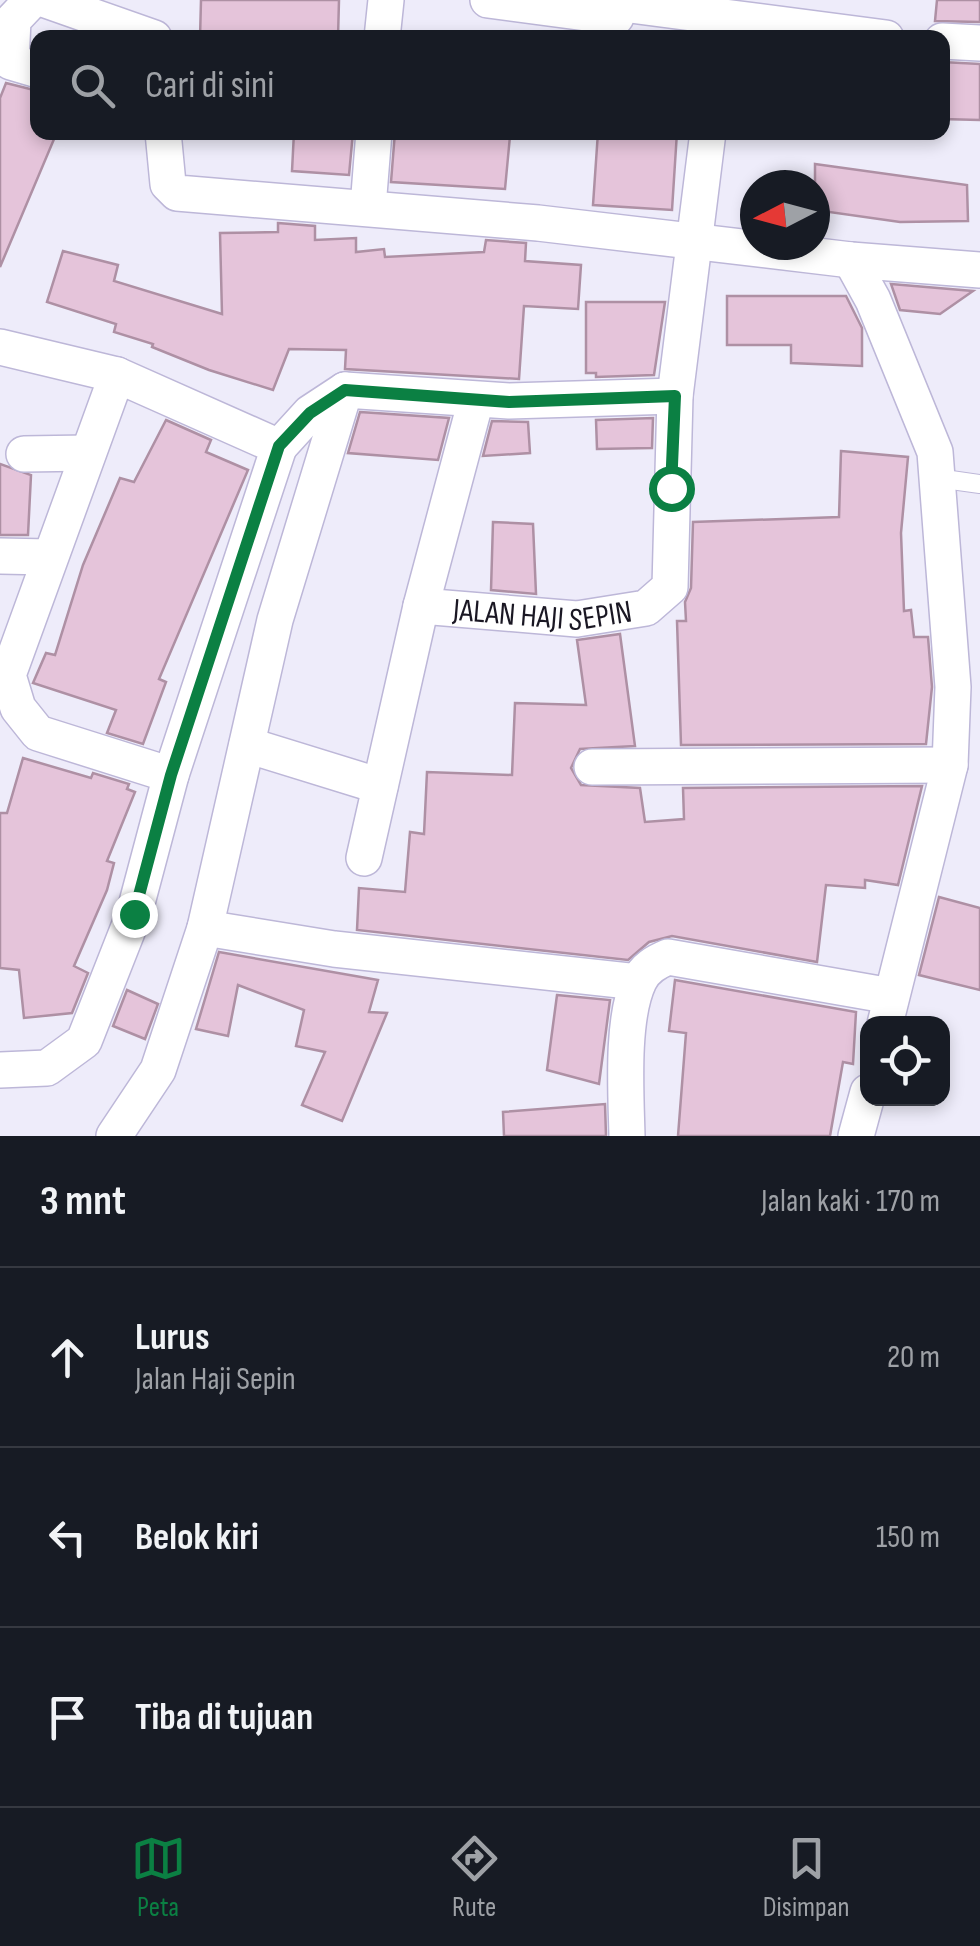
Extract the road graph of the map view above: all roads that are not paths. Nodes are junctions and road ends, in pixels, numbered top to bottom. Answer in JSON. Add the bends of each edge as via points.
{"nodes":[{"id":1,"x":32,"y":0,"type":"edge"},
{"id":2,"x":46,"y":0,"type":"edge"},
{"id":3,"x":386,"y":0,"type":"edge"},
{"id":4,"x":488,"y":0,"type":"edge"},
{"id":5,"x":592,"y":0,"type":"edge"},
{"id":6,"x":719,"y":21,"type":"edge"},
{"id":7,"x":131,"y":30,"type":"edge"},
{"id":8,"x":383,"y":30,"type":"edge"},
{"id":9,"x":807,"y":30,"type":"edge"},
{"id":10,"x":950,"y":40,"type":"edge"},
{"id":11,"x":980,"y":42,"type":"edge"},
{"id":12,"x":30,"y":68,"type":"edge"},
{"id":13,"x":164,"y":140,"type":"edge"},
{"id":14,"x":373,"y":140,"type":"edge"},
{"id":15,"x":707,"y":140,"type":"edge"},
{"id":16,"x":368,"y":207,"type":"junction"},
{"id":17,"x":691,"y":238,"type":"junction"},
{"id":18,"x":851,"y":260,"type":"junction"},
{"id":19,"x":980,"y":270,"type":"edge"},
{"id":20,"x":0,"y":347,"type":"edge"},
{"id":21,"x":117,"y":375,"type":"junction"},
{"id":22,"x":345,"y":390,"type":"junction"},
{"id":23,"x":675,"y":396,"type":"junction"},
{"id":24,"x":476,"y":400,"type":"junction"},
{"id":25,"x":279,"y":446,"type":"junction"},
{"id":26,"x":88,"y":453,"type":"junction"},
{"id":27,"x":24,"y":454,"type":"dead end"},
{"id":28,"x":937,"y":478,"type":"junction"},
{"id":29,"x":980,"y":484,"type":"edge"},
{"id":30,"x":0,"y":556,"type":"edge"},
{"id":31,"x":50,"y":557,"type":"junction"},
{"id":32,"x":421,"y":606,"type":"junction"},
{"id":33,"x":247,"y":745,"type":"junction"},
{"id":34,"x":960,"y":753,"type":"edge"},
{"id":35,"x":592,"y":767,"type":"dead end"},
{"id":36,"x":171,"y":775,"type":"junction"},
{"id":37,"x":380,"y":786,"type":"junction"},
{"id":38,"x":364,"y":858,"type":"dead end"},
{"id":39,"x":204,"y":928,"type":"junction"},
{"id":40,"x":638,"y":982,"type":"junction"},
{"id":41,"x":888,"y":1010,"type":"edge"},
{"id":42,"x":0,"y":1070,"type":"edge"},
{"id":43,"x":864,"y":1106,"type":"edge"},
{"id":44,"x":114,"y":1136,"type":"edge"},
{"id":45,"x":627,"y":1136,"type":"edge"},
{"id":46,"x":856,"y":1136,"type":"edge"}],
"edges":[{"from":1,"to":12,"type":"street","via":[[13,20],[11,62]]},
{"from":2,"to":7,"type":"street"},
{"from":3,"to":8,"type":"street"},
{"from":4,"to":6,"type":"street"},
{"from":5,"to":6,"type":"street"},
{"from":6,"to":9,"type":"street"},
{"from":10,"to":11,"type":"street"},
{"from":13,"to":16,"type":"street","via":[[168,184],[177,193]]},
{"from":14,"to":16,"type":"street"},
{"from":15,"to":17,"type":"street","name":"JALAN HAJI SEPIN"},
{"from":16,"to":17,"type":"street"},
{"from":17,"to":18,"type":"street"},
{"from":17,"to":23,"type":"street","name":"JALAN HAJI SEPIN"},
{"from":18,"to":19,"type":"street"},
{"from":18,"to":28,"type":"street","via":[[913,395],[935,452]]},
{"from":20,"to":21,"type":"street"},
{"from":21,"to":25,"type":"street"},
{"from":21,"to":26,"type":"street"},
{"from":22,"to":24,"type":"street"},
{"from":22,"to":25,"type":"street","via":[[310,413]]},
{"from":22,"to":33,"type":"street","via":[[275,620]]},
{"from":23,"to":24,"type":"street"},
{"from":23,"to":32,"type":"street","name":"JALAN HAJI SEPIN","via":[[670,586],[646,608],[578,619]]},
{"from":24,"to":32,"type":"street"},
{"from":25,"to":36,"type":"street"},
{"from":26,"to":27,"type":"street"},
{"from":26,"to":31,"type":"street"},
{"from":28,"to":29,"type":"lane"},
{"from":28,"to":34,"type":"street"},
{"from":30,"to":31,"type":"street"},
{"from":31,"to":36,"type":"street","via":[[8,675],[18,708],[38,733]]},
{"from":32,"to":37,"type":"street"},
{"from":33,"to":37,"type":"street"},
{"from":33,"to":39,"type":"street"},
{"from":34,"to":35,"type":"street"},
{"from":34,"to":41,"type":"street"},
{"from":36,"to":42,"type":"street","via":[[134,914],[84,1040],[47,1068]]},
{"from":37,"to":38,"type":"street"},
{"from":39,"to":40,"type":"street"},
{"from":39,"to":44,"type":"street","via":[[158,1070]]},
{"from":40,"to":41,"type":"street","via":[[668,957]]},
{"from":40,"to":45,"type":"street","via":[[628,1042]]},
{"from":43,"to":46,"type":"street"}]}
